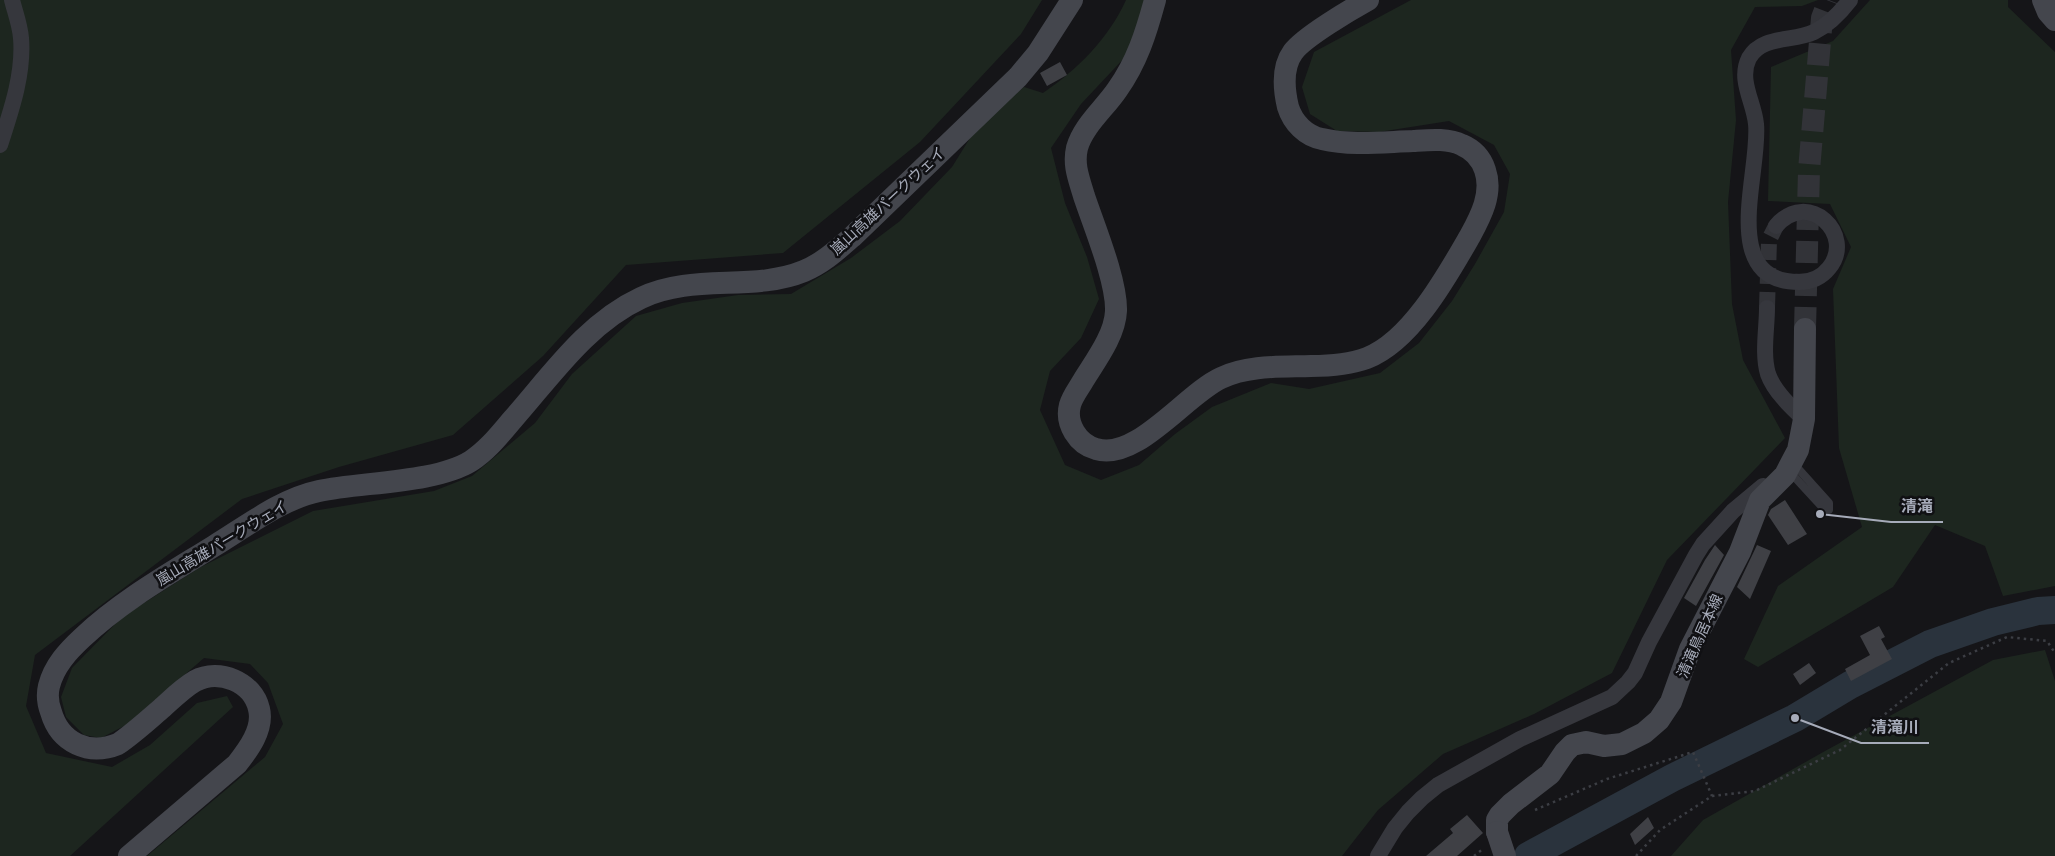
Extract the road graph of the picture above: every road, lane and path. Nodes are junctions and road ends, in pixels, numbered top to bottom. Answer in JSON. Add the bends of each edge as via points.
{"nodes":[{"id":1,"x":12,"y":0,"type":"edge"},
{"id":2,"x":1072,"y":0,"type":"edge"},
{"id":3,"x":1155,"y":0,"type":"edge"},
{"id":4,"x":1368,"y":0,"type":"edge"},
{"id":5,"x":1850,"y":0,"type":"edge"},
{"id":6,"x":2042,"y":0,"type":"edge"},
{"id":7,"x":2055,"y":20,"type":"edge"},
{"id":8,"x":0,"y":145,"type":"edge"},
{"id":9,"x":1776,"y":226,"type":"tunnel mouth"},
{"id":10,"x":1767,"y":308,"type":"tunnel mouth"},
{"id":11,"x":1805,"y":329,"type":"tunnel mouth"},
{"id":12,"x":1804,"y":419,"type":"junction"},
{"id":13,"x":1789,"y":469,"type":"junction"},
{"id":14,"x":2055,"y":653,"type":"edge"},
{"id":15,"x":1712,"y":796,"type":"junction"},
{"id":16,"x":1533,"y":811,"type":"dead end"},
{"id":17,"x":129,"y":856,"type":"edge"},
{"id":18,"x":1378,"y":856,"type":"edge"},
{"id":19,"x":1505,"y":856,"type":"edge"},
{"id":20,"x":1636,"y":856,"type":"edge"}],
"edges":[{"from":1,"to":8,"type":"street","via":[[21,37],[21,64]]},
{"from":2,"to":17,"type":"street","name":"嵐山高雄パークウェイ","via":[[1038,53],[1018,77],[826,260],[778,278],[690,284],[666,288],[640,298],[594,329],[492,443],[471,461],[449,470],[317,491],[294,500],[264,515],[135,596],[92,629],[68,651],[48,688],[54,722],[62,735],[86,748],[107,749],[118,744],[196,681],[212,676],[243,684],[254,696],[260,710],[251,746],[237,764]]},
{"from":3,"to":4,"type":"street","via":[[1140,50],[1117,90],[1078,144],[1074,163],[1110,276],[1116,314],[1109,335],[1069,408],[1077,438],[1105,452],[1124,448],[1142,437],[1220,378],[1243,371],[1278,367],[1340,365],[1370,357],[1418,318],[1471,234],[1484,208],[1489,187],[1486,170],[1478,155],[1461,144],[1436,140],[1351,143],[1318,139],[1301,129],[1289,111],[1284,86],[1293,51]]},
{"from":5,"to":9,"type":"street","via":[[1815,32],[1766,43],[1749,58],[1744,76],[1756,125],[1749,237],[1753,256],[1764,271],[1780,280],[1793,282],[1815,279],[1830,267],[1837,254],[1835,238],[1830,225],[1818,215],[1796,212]]},
{"from":6,"to":7,"type":"street"},
{"from":10,"to":12,"type":"street","via":[[1768,374],[1790,406]]},
{"from":11,"to":12,"type":"street","name":"清滝鳥居本線"},
{"from":12,"to":13,"type":"street","name":"清滝鳥居本線","via":[[1802,439]]},
{"from":13,"to":13,"type":"lane","via":[[1829,503],[1830,510],[1823,508]]},
{"from":13,"to":18,"type":"street","via":[[1733,511],[1703,544],[1635,673],[1612,697],[1520,739],[1438,785],[1408,812]]},
{"from":13,"to":19,"type":"street","name":"清滝鳥居本線","bridge":true,"via":[[1760,500],[1740,552],[1690,649],[1671,702],[1658,720],[1644,733],[1622,744],[1604,746],[1586,742],[1572,745],[1550,774],[1500,815],[1498,832]]},
{"from":14,"to":15,"type":"path","via":[[2047,641],[2007,637],[1949,663],[1840,750],[1755,792]]},
{"from":15,"to":16,"type":"path","via":[[1693,752],[1607,779]]},
{"from":15,"to":20,"type":"path","via":[[1660,830]]}]}
